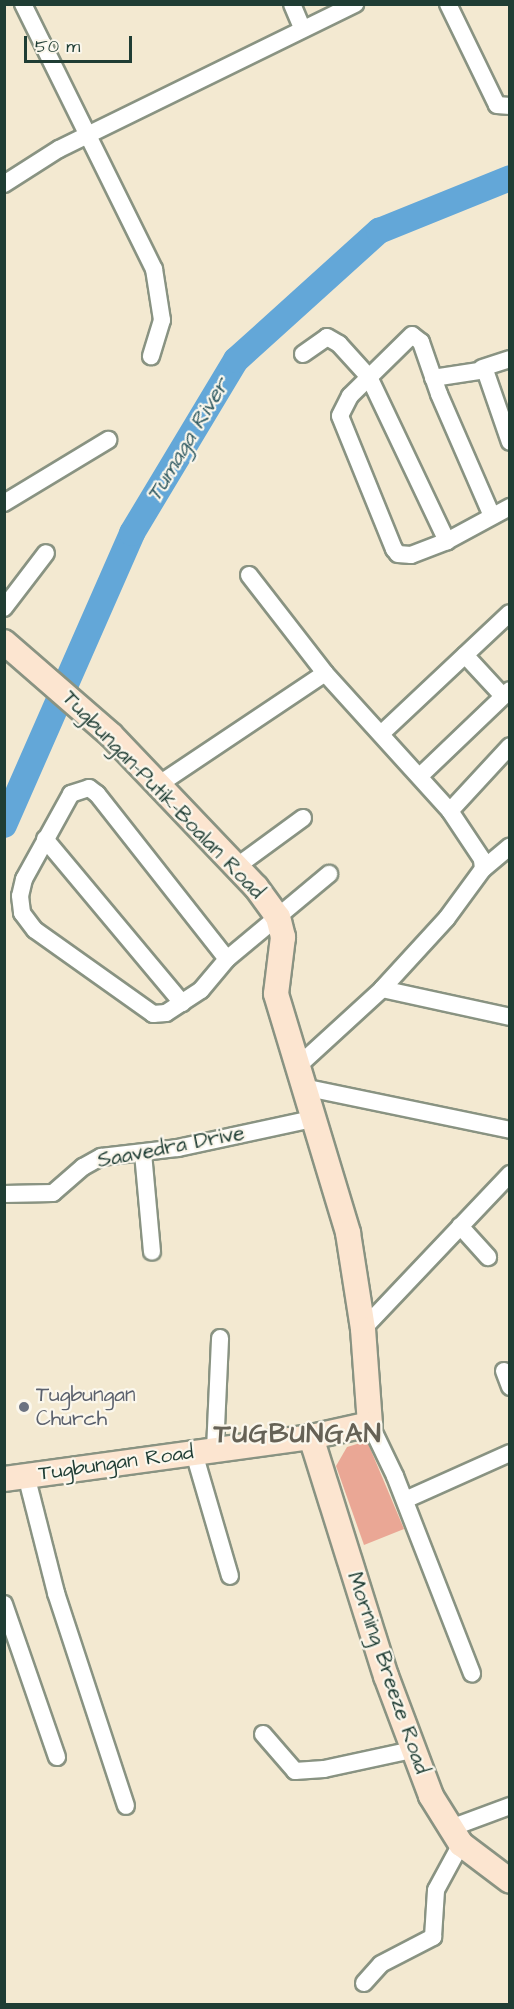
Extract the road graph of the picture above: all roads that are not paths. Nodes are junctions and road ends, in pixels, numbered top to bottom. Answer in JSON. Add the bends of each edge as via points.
{"nodes":[{"id":1,"x":23,"y":4,"type":"edge"},
{"id":2,"x":292,"y":4,"type":"edge"},
{"id":3,"x":355,"y":4,"type":"edge"},
{"id":4,"x":448,"y":4,"type":"edge"},
{"id":5,"x":302,"y":27,"type":"junction"},
{"id":6,"x":510,"y":106,"type":"edge"},
{"id":7,"x":88,"y":136,"type":"junction"},
{"id":8,"x":4,"y":184,"type":"edge"},
{"id":9,"x":303,"y":354,"type":"dead end"},
{"id":10,"x":151,"y":356,"type":"dead end"},
{"id":11,"x":510,"y":359,"type":"edge"},
{"id":12,"x":482,"y":368,"type":"junction"},
{"id":13,"x":369,"y":376,"type":"junction"},
{"id":14,"x":433,"y":378,"type":"junction"},
{"id":15,"x":108,"y":440,"type":"dead end"},
{"id":16,"x":510,"y":442,"type":"edge"},
{"id":17,"x":4,"y":503,"type":"edge"},
{"id":18,"x":510,"y":507,"type":"edge"},
{"id":19,"x":492,"y":516,"type":"junction"},
{"id":20,"x":447,"y":541,"type":"junction"},
{"id":21,"x":46,"y":553,"type":"dead end"},
{"id":22,"x":249,"y":575,"type":"dead end"},
{"id":23,"x":4,"y":608,"type":"edge"},
{"id":24,"x":510,"y":613,"type":"edge"},
{"id":25,"x":4,"y":642,"type":"edge"},
{"id":26,"x":465,"y":655,"type":"junction"},
{"id":27,"x":325,"y":673,"type":"junction"},
{"id":28,"x":506,"y":693,"type":"edge"},
{"id":29,"x":382,"y":733,"type":"junction"},
{"id":30,"x":510,"y":746,"type":"edge"},
{"id":31,"x":420,"y":776,"type":"junction"},
{"id":32,"x":158,"y":785,"type":"junction"},
{"id":33,"x":450,"y":811,"type":"junction"},
{"id":34,"x":303,"y":818,"type":"dead end"},
{"id":35,"x":45,"y":839,"type":"junction"},
{"id":36,"x":510,"y":846,"type":"edge"},
{"id":37,"x":236,"y":867,"type":"junction"},
{"id":38,"x":483,"y":869,"type":"junction"},
{"id":39,"x":329,"y":874,"type":"dead end"},
{"id":40,"x":278,"y":916,"type":"junction"},
{"id":41,"x":227,"y":959,"type":"junction"},
{"id":42,"x":382,"y":989,"type":"junction"},
{"id":43,"x":182,"y":1003,"type":"junction"},
{"id":44,"x":510,"y":1017,"type":"edge"},
{"id":45,"x":300,"y":1077,"type":"junction"},
{"id":46,"x":312,"y":1119,"type":"junction"},
{"id":47,"x":510,"y":1130,"type":"edge"},
{"id":48,"x":143,"y":1153,"type":"junction"},
{"id":49,"x":510,"y":1174,"type":"edge"},
{"id":50,"x":4,"y":1194,"type":"edge"},
{"id":51,"x":460,"y":1226,"type":"junction"},
{"id":52,"x":152,"y":1252,"type":"dead end"},
{"id":53,"x":488,"y":1257,"type":"dead end"},
{"id":54,"x":363,"y":1329,"type":"junction"},
{"id":55,"x":220,"y":1338,"type":"dead end"},
{"id":56,"x":504,"y":1371,"type":"dead end"},
{"id":57,"x":510,"y":1387,"type":"edge"},
{"id":58,"x":370,"y":1424,"type":"junction"},
{"id":59,"x":311,"y":1437,"type":"junction"},
{"id":60,"x":205,"y":1451,"type":"junction"},
{"id":61,"x":510,"y":1453,"type":"edge"},
{"id":62,"x":15,"y":1477,"type":"edge"},
{"id":63,"x":405,"y":1500,"type":"junction"},
{"id":64,"x":230,"y":1576,"type":"dead end"},
{"id":65,"x":4,"y":1604,"type":"edge"},
{"id":66,"x":471,"y":1674,"type":"dead end"},
{"id":67,"x":263,"y":1734,"type":"dead end"},
{"id":68,"x":412,"y":1750,"type":"junction"},
{"id":69,"x":57,"y":1756,"type":"dead end"},
{"id":70,"x":126,"y":1806,"type":"dead end"},
{"id":71,"x":510,"y":1806,"type":"edge"},
{"id":72,"x":454,"y":1836,"type":"junction"},
{"id":73,"x":510,"y":1881,"type":"edge"},
{"id":74,"x":364,"y":1983,"type":"dead end"}],
"edges":[{"from":1,"to":7,"type":"street"},
{"from":2,"to":5,"type":"street"},
{"from":3,"to":5,"type":"street"},
{"from":4,"to":6,"type":"street","via":[[497,105]]},
{"from":5,"to":7,"type":"street"},
{"from":7,"to":8,"type":"street","via":[[38,160]]},
{"from":7,"to":10,"type":"street","via":[[154,269],[162,320]]},
{"from":9,"to":13,"type":"street","via":[[327,338],[339,344]]},
{"from":11,"to":12,"type":"street"},
{"from":12,"to":14,"type":"street"},
{"from":12,"to":16,"type":"street","via":[[493,387]]},
{"from":13,"to":14,"type":"street","via":[[415,334],[422,342]]},
{"from":13,"to":20,"type":"street"},
{"from":13,"to":20,"type":"street","via":[[342,407],[341,422],[394,549],[404,556]]},
{"from":14,"to":19,"type":"street"},
{"from":15,"to":17,"type":"street"},
{"from":18,"to":19,"type":"street"},
{"from":19,"to":20,"type":"street"},
{"from":21,"to":23,"type":"street"},
{"from":22,"to":27,"type":"street"},
{"from":24,"to":26,"type":"street"},
{"from":25,"to":32,"type":"main road","name":"Tugbungan-Putik-Boalan Road","via":[[81,706]]},
{"from":26,"to":28,"type":"street"},
{"from":26,"to":29,"type":"street"},
{"from":27,"to":29,"type":"street"},
{"from":27,"to":32,"type":"street"},
{"from":28,"to":31,"type":"street"},
{"from":29,"to":31,"type":"street"},
{"from":30,"to":33,"type":"street"},
{"from":31,"to":33,"type":"street"},
{"from":32,"to":37,"type":"main road","name":"Tugbungan-Putik-Boalan Road"},
{"from":33,"to":38,"type":"street","via":[[482,859]]},
{"from":34,"to":37,"type":"street"},
{"from":35,"to":41,"type":"street","via":[[71,794],[89,788]]},
{"from":35,"to":43,"type":"street"},
{"from":35,"to":43,"type":"street","via":[[24,879],[20,896],[26,921],[142,1010],[166,1013]]},
{"from":36,"to":38,"type":"street"},
{"from":37,"to":40,"type":"main road","name":"Tugbungan-Putik-Boalan Road"},
{"from":38,"to":42,"type":"street","via":[[447,918]]},
{"from":39,"to":40,"type":"street"},
{"from":40,"to":41,"type":"street"},
{"from":40,"to":45,"type":"main road","name":"Tugbungan-Putik-Boalan Road","via":[[283,937],[276,994]]},
{"from":41,"to":43,"type":"street","via":[[212,981]]},
{"from":42,"to":44,"type":"street"},
{"from":42,"to":45,"type":"street"},
{"from":45,"to":46,"type":"main road","name":"Tugbungan-Putik-Boalan Road"},
{"from":45,"to":47,"type":"street"},
{"from":46,"to":48,"type":"street","name":"Saavedra Drive"},
{"from":46,"to":54,"type":"main road","name":"Tugbungan-Putik-Boalan Road","via":[[348,1233]]},
{"from":48,"to":50,"type":"street","name":"Saavedra Drive","via":[[92,1161],[53,1193]]},
{"from":48,"to":52,"type":"street"},
{"from":49,"to":51,"type":"street"},
{"from":51,"to":53,"type":"street"},
{"from":51,"to":54,"type":"street"},
{"from":54,"to":58,"type":"main road","name":"Tugbungan-Putik-Boalan Road"},
{"from":55,"to":60,"type":"street"},
{"from":56,"to":57,"type":"street"},
{"from":58,"to":59,"type":"main road","name":"Tugbungan Road"},
{"from":58,"to":63,"type":"street"},
{"from":59,"to":60,"type":"main road","name":"Tugbungan Road"},
{"from":59,"to":68,"type":"main road","name":"Morning Breeze Road"},
{"from":60,"to":62,"type":"main road","name":"Tugbungan Road"},
{"from":60,"to":64,"type":"street"},
{"from":61,"to":63,"type":"street"},
{"from":62,"to":70,"type":"street"},
{"from":63,"to":66,"type":"street"},
{"from":65,"to":69,"type":"street"},
{"from":67,"to":68,"type":"street","via":[[295,1771],[324,1769]]},
{"from":68,"to":72,"type":"main road","name":"Morning Breeze Road"},
{"from":71,"to":72,"type":"street"},
{"from":72,"to":73,"type":"main road","name":"Morning Breeze Road"},
{"from":72,"to":74,"type":"street","via":[[436,1890],[433,1937],[381,1964]]}]}
